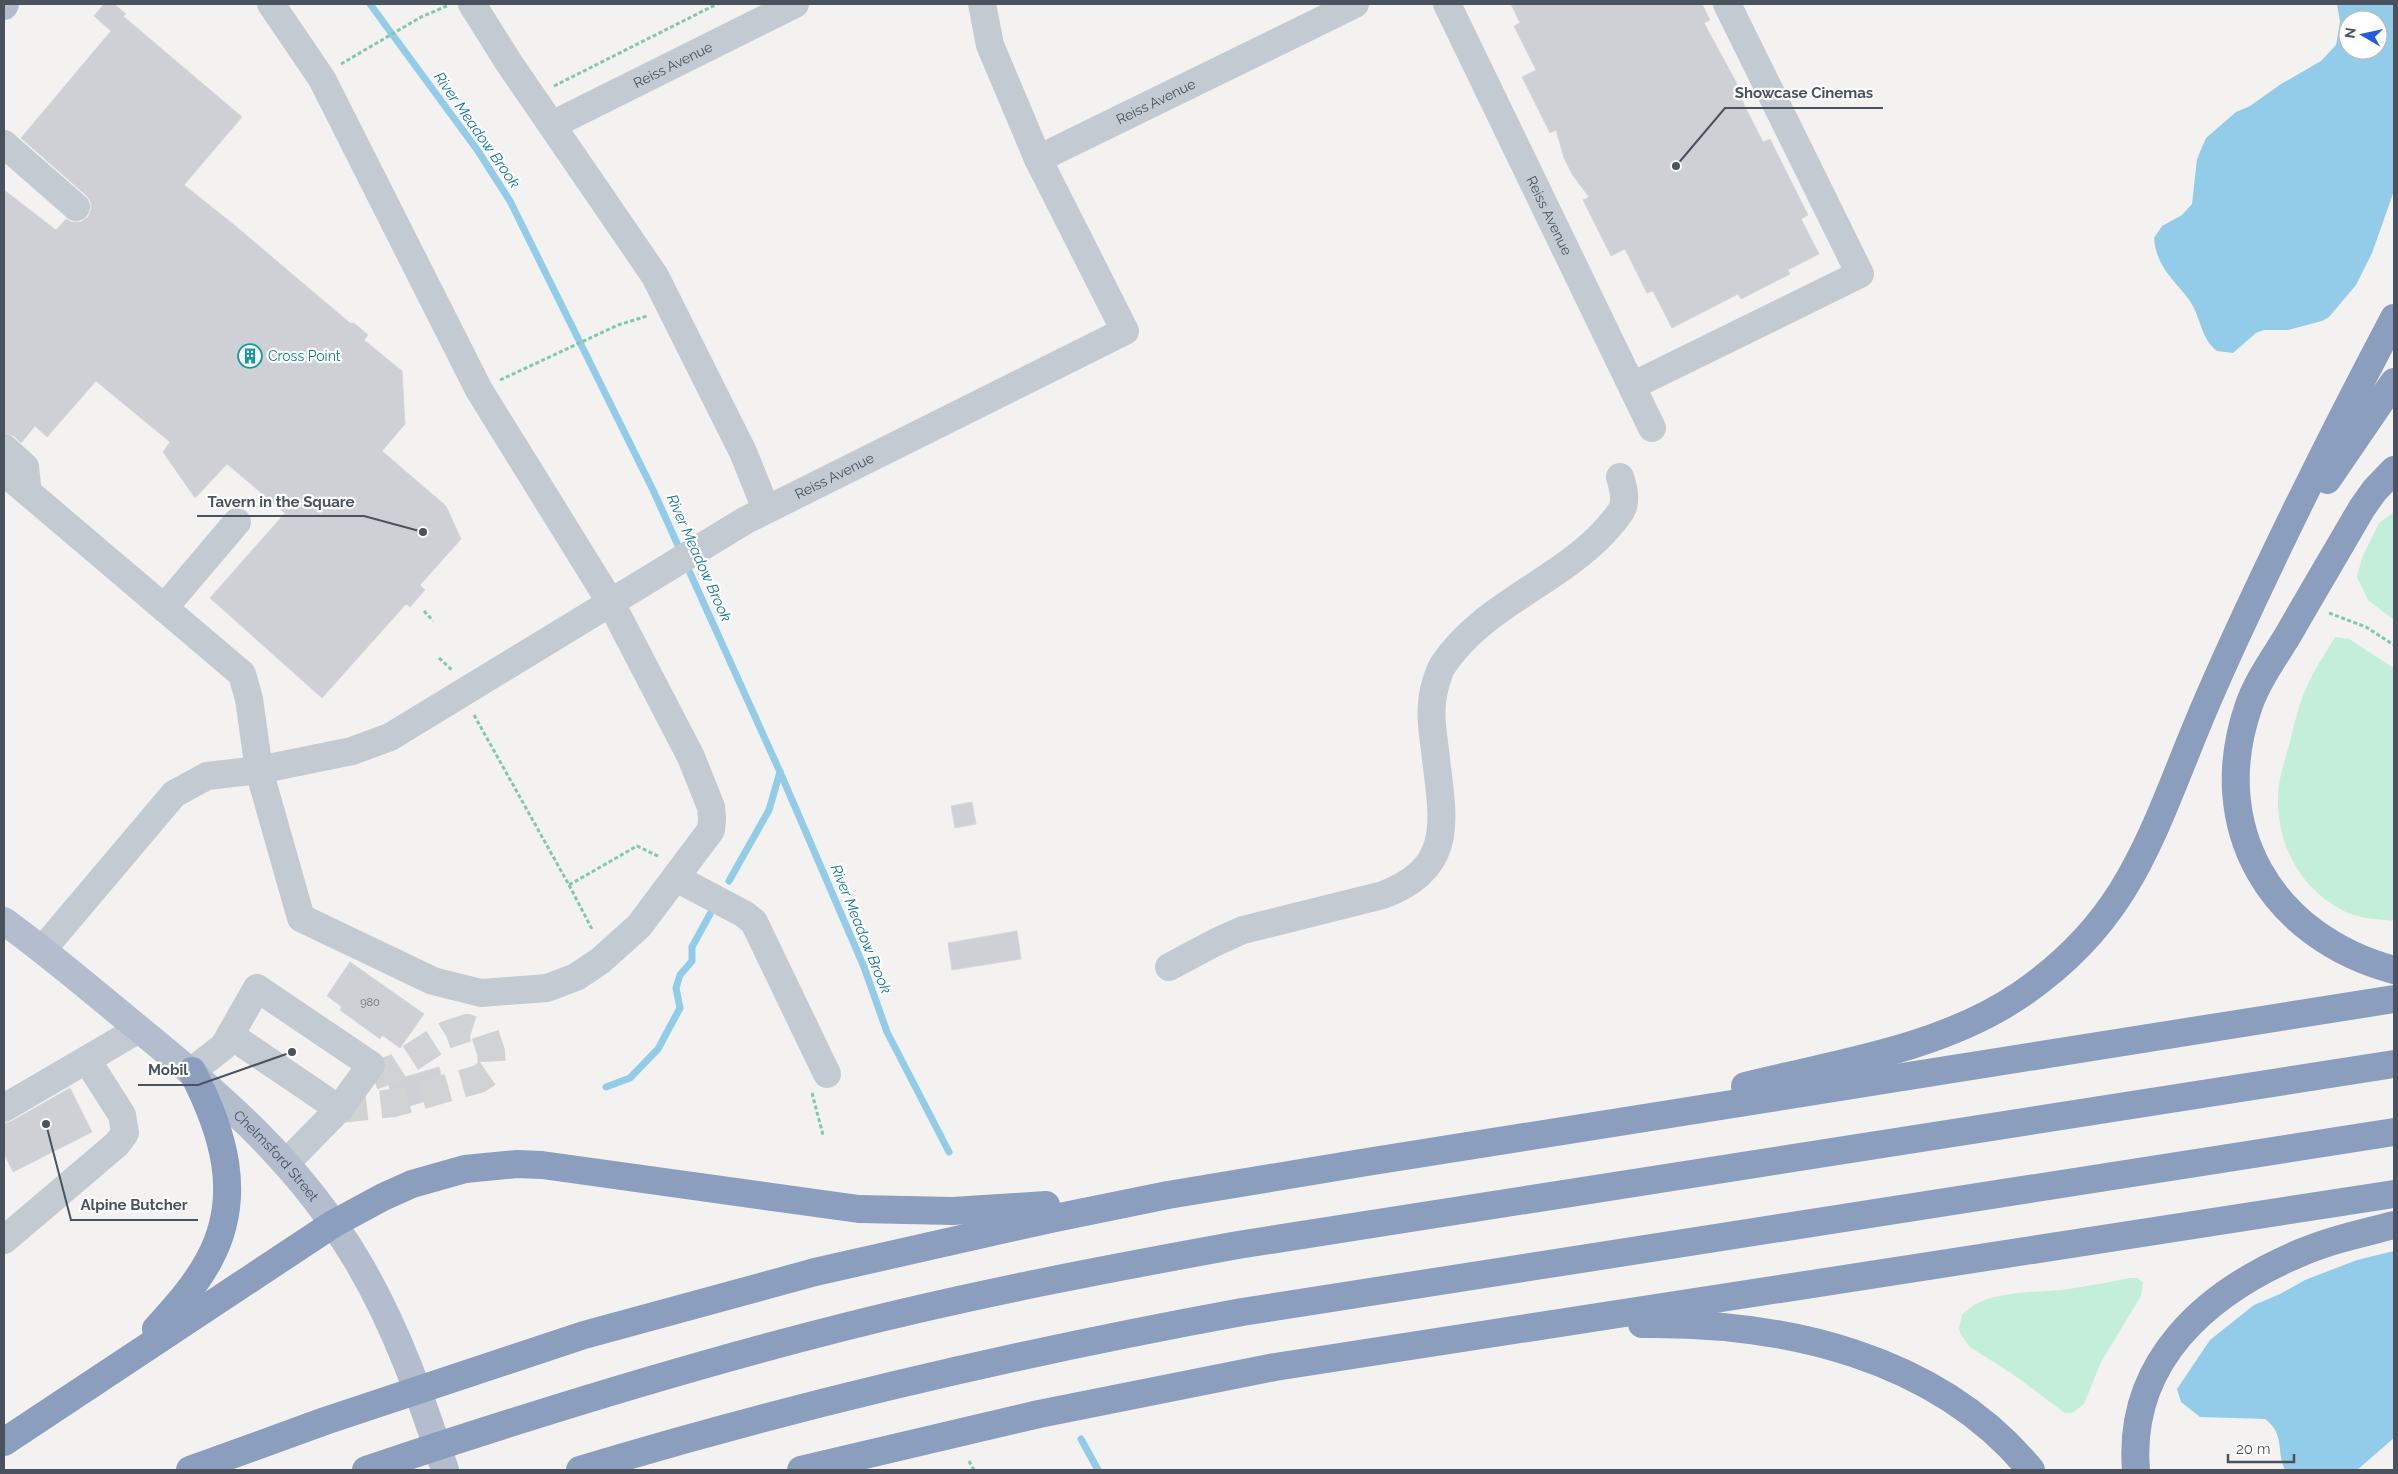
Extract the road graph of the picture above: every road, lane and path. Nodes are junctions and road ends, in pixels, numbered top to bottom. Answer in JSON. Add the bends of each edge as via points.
{"nodes":[{"id":1,"x":271,"y":4,"type":"edge"},
{"id":2,"x":452,"y":4,"type":"edge"},
{"id":3,"x":472,"y":4,"type":"edge"},
{"id":4,"x":717,"y":4,"type":"edge"},
{"id":5,"x":795,"y":4,"type":"edge"},
{"id":6,"x":982,"y":4,"type":"edge"},
{"id":7,"x":1355,"y":4,"type":"edge"},
{"id":8,"x":1447,"y":4,"type":"edge"},
{"id":9,"x":1727,"y":4,"type":"edge"},
{"id":10,"x":353,"y":56,"type":"dead end"},
{"id":11,"x":552,"y":87,"type":"dead end"},
{"id":12,"x":552,"y":126,"type":"junction"},
{"id":13,"x":4,"y":144,"type":"edge"},
{"id":14,"x":1038,"y":158,"type":"junction"},
{"id":15,"x":76,"y":207,"type":"dead end"},
{"id":16,"x":671,"y":309,"type":"junction"},
{"id":17,"x":2394,"y":318,"type":"edge"},
{"id":18,"x":496,"y":382,"type":"dead end"},
{"id":19,"x":2394,"y":382,"type":"edge"},
{"id":20,"x":1632,"y":386,"type":"junction"},
{"id":21,"x":1652,"y":428,"type":"dead end"},
{"id":22,"x":4,"y":448,"type":"edge"},
{"id":23,"x":2394,"y":470,"type":"edge"},
{"id":24,"x":4,"y":472,"type":"edge"},
{"id":25,"x":1620,"y":477,"type":"dead end"},
{"id":26,"x":28,"y":494,"type":"junction"},
{"id":27,"x":766,"y":509,"type":"junction"},
{"id":28,"x":237,"y":522,"type":"dead end"},
{"id":29,"x":611,"y":603,"type":"junction"},
{"id":30,"x":2252,"y":603,"type":"junction"},
{"id":31,"x":2304,"y":607,"type":"junction"},
{"id":32,"x":164,"y":608,"type":"junction"},
{"id":33,"x":424,"y":611,"type":"dead end"},
{"id":34,"x":433,"y":621,"type":"dead end"},
{"id":35,"x":2394,"y":645,"type":"edge"},
{"id":36,"x":439,"y":658,"type":"dead end"},
{"id":37,"x":453,"y":671,"type":"dead end"},
{"id":38,"x":471,"y":710,"type":"dead end"},
{"id":39,"x":259,"y":770,"type":"junction"},
{"id":40,"x":679,"y":874,"type":"junction"},
{"id":41,"x":569,"y":885,"type":"junction"},
{"id":42,"x":4,"y":921,"type":"edge"},
{"id":43,"x":594,"y":931,"type":"dead end"},
{"id":44,"x":43,"y":949,"type":"junction"},
{"id":45,"x":1169,"y":968,"type":"dead end"},
{"id":46,"x":2394,"y":970,"type":"edge"},
{"id":47,"x":2394,"y":999,"type":"edge"},
{"id":48,"x":139,"y":1029,"type":"junction"},
{"id":49,"x":230,"y":1035,"type":"junction"},
{"id":50,"x":87,"y":1060,"type":"junction"},
{"id":51,"x":2394,"y":1064,"type":"edge"},
{"id":52,"x":192,"y":1071,"type":"junction"},
{"id":53,"x":827,"y":1074,"type":"dead end"},
{"id":54,"x":4,"y":1108,"type":"edge"},
{"id":55,"x":338,"y":1109,"type":"junction"},
{"id":56,"x":1563,"y":1131,"type":"junction"},
{"id":57,"x":2394,"y":1132,"type":"edge"},
{"id":58,"x":286,"y":1163,"type":"junction"},
{"id":59,"x":2394,"y":1194,"type":"edge"},
{"id":60,"x":1168,"y":1195,"type":"junction"},
{"id":61,"x":333,"y":1224,"type":"junction"},
{"id":62,"x":2394,"y":1225,"type":"edge"},
{"id":63,"x":4,"y":1240,"type":"edge"},
{"id":64,"x":1516,"y":1330,"type":"junction"},
{"id":65,"x":118,"y":1365,"type":"junction"},
{"id":66,"x":4,"y":1442,"type":"edge"},
{"id":67,"x":970,"y":1461,"type":"dead end"},
{"id":68,"x":190,"y":1470,"type":"edge"},
{"id":69,"x":366,"y":1470,"type":"edge"},
{"id":70,"x":445,"y":1470,"type":"edge"},
{"id":71,"x":580,"y":1470,"type":"edge"},
{"id":72,"x":802,"y":1470,"type":"edge"},
{"id":73,"x":974,"y":1470,"type":"edge"},
{"id":74,"x":2031,"y":1470,"type":"edge"},
{"id":75,"x":2136,"y":1470,"type":"edge"}],
"edges":[{"from":1,"to":29,"type":"lane","via":[[322,79],[479,390]]},
{"from":2,"to":10,"type":"path","via":[[421,17]]},
{"from":3,"to":12,"type":"lane"},
{"from":4,"to":11,"type":"path"},
{"from":5,"to":12,"type":"lane","name":"Reiss Avenue"},
{"from":6,"to":14,"type":"lane","name":"Reiss Avenue","via":[[990,45]]},
{"from":7,"to":14,"type":"lane","name":"Reiss Avenue"},
{"from":8,"to":20,"type":"lane","name":"Reiss Avenue"},
{"from":9,"to":20,"type":"lane","via":[[1860,274]]},
{"from":12,"to":16,"type":"lane","via":[[655,276]]},
{"from":13,"to":15,"type":"lane"},
{"from":14,"to":27,"type":"lane","name":"Reiss Avenue","via":[[1125,331]]},
{"from":16,"to":18,"type":"path","via":[[618,325]]},
{"from":16,"to":27,"type":"lane","via":[[743,452]]},
{"from":17,"to":30,"type":"highway","via":[[2336,428]]},
{"from":19,"to":30,"type":"highway","via":[[2324,484]]},
{"from":20,"to":21,"type":"lane","name":"Reiss Avenue"},
{"from":22,"to":26,"type":"lane","via":[[25,467]]},
{"from":23,"to":31,"type":"highway","via":[[2362,508]]},
{"from":24,"to":26,"type":"lane"},
{"from":25,"to":45,"type":"lane","via":[[1623,508],[1591,546],[1484,622],[1455,647],[1441,668],[1432,696],[1430,721],[1441,826],[1432,860],[1419,877],[1383,895],[1243,930]]},
{"from":26,"to":32,"type":"lane"},
{"from":27,"to":29,"type":"lane"},
{"from":28,"to":32,"type":"lane"},
{"from":29,"to":39,"type":"lane","via":[[390,737],[352,751]]},
{"from":29,"to":40,"type":"lane","via":[[691,757],[711,808],[711,830]]},
{"from":30,"to":56,"type":"highway","via":[[2137,869],[2098,926],[2041,980],[1973,1021],[1917,1043]]},
{"from":31,"to":35,"type":"path","via":[[2366,626]]},
{"from":31,"to":46,"type":"highway","via":[[2261,681],[2243,726],[2237,793],[2245,840],[2276,896],[2307,928],[2349,955]]},
{"from":32,"to":39,"type":"lane","via":[[242,674],[249,699]]},
{"from":33,"to":34,"type":"path"},
{"from":36,"to":37,"type":"path"},
{"from":38,"to":41,"type":"path"},
{"from":39,"to":40,"type":"lane","via":[[301,918],[433,980],[481,993],[531,990],[562,984],[576,977],[600,961],[639,926]]},
{"from":39,"to":44,"type":"lane","via":[[207,776],[174,794]]},
{"from":40,"to":41,"type":"path","via":[[637,846]]},
{"from":40,"to":53,"type":"lane","via":[[754,922]]},
{"from":41,"to":43,"type":"path"},
{"from":42,"to":44,"type":"main road","name":"Chelmsford Street"},
{"from":44,"to":48,"type":"main road","name":"Chelmsford Street"},
{"from":47,"to":56,"type":"highway"},
{"from":48,"to":50,"type":"lane"},
{"from":48,"to":52,"type":"main road","name":"Chelmsford Street"},
{"from":49,"to":52,"type":"lane","via":[[224,1046]]},
{"from":49,"to":55,"type":"lane"},
{"from":49,"to":55,"type":"lane","via":[[257,988],[371,1065]]},
{"from":50,"to":54,"type":"lane"},
{"from":50,"to":63,"type":"lane","via":[[122,1115],[125,1133],[117,1144]]},
{"from":51,"to":69,"type":"highway","via":[[1160,1259],[1004,1290],[846,1326],[683,1370],[525,1416]]},
{"from":52,"to":58,"type":"main road","name":"Chelmsford Street","via":[[256,1130]]},
{"from":52,"to":65,"type":"highway","via":[[216,1122],[223,1146],[227,1190],[219,1236],[210,1259],[182,1300]]},
{"from":55,"to":58,"type":"lane"},
{"from":56,"to":60,"type":"highway"},
{"from":57,"to":71,"type":"highway","via":[[1171,1325],[927,1376],[809,1405]]},
{"from":58,"to":61,"type":"main road","name":"Chelmsford Street"},
{"from":59,"to":64,"type":"highway"},
{"from":60,"to":61,"type":"highway","via":[[985,1210],[893,1211],[517,1164],[464,1169],[421,1181]]},
{"from":60,"to":68,"type":"highway","via":[[815,1272],[661,1313],[507,1359]]},
{"from":61,"to":65,"type":"highway"},
{"from":61,"to":70,"type":"main road","name":"Chelmsford Street","via":[[357,1261],[396,1335]]},
{"from":62,"to":75,"type":"highway","via":[[2331,1242],[2272,1266],[2215,1300],[2194,1317],[2163,1357],[2149,1387],[2137,1424]]},
{"from":64,"to":72,"type":"highway","via":[[1196,1381]]},
{"from":64,"to":74,"type":"highway","via":[[1666,1324],[1755,1331],[1825,1344],[1885,1364],[1932,1387],[1978,1417]]},
{"from":65,"to":66,"type":"highway"},
{"from":67,"to":73,"type":"path"}]}
